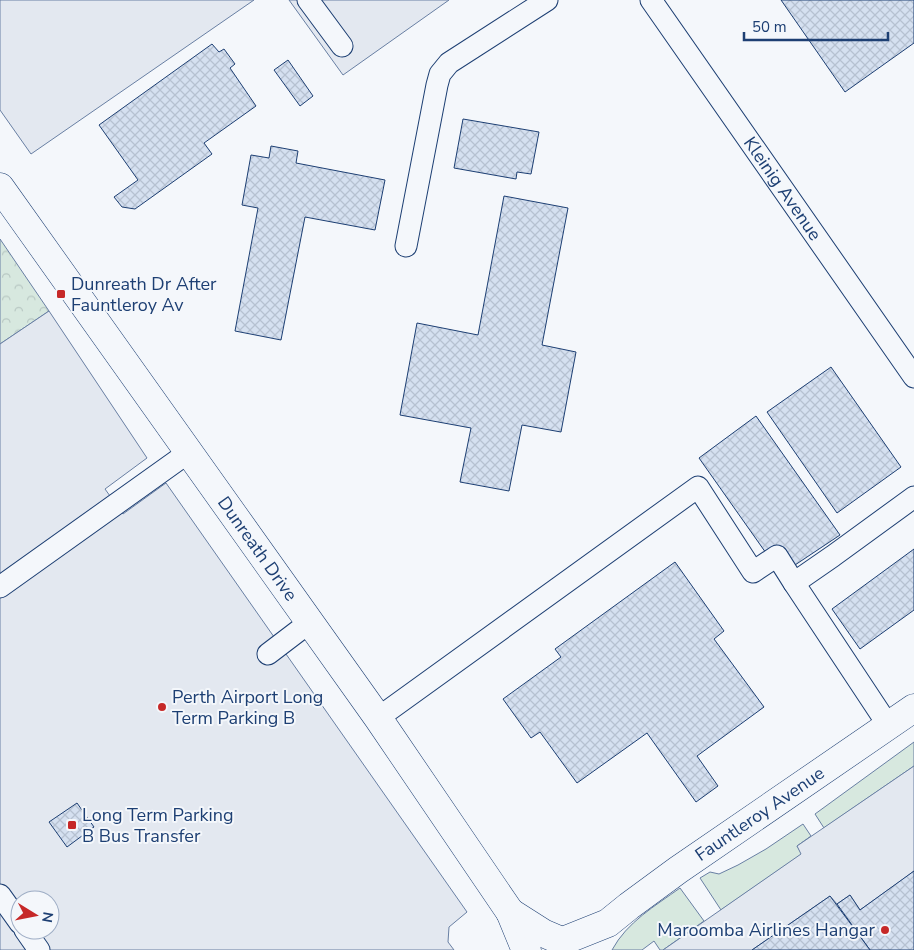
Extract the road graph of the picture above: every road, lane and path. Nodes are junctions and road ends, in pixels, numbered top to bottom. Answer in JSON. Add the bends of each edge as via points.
{"nodes":[{"id":1,"x":308,"y":0,"type":"edge"},
{"id":2,"x":547,"y":0,"type":"edge"},
{"id":3,"x":650,"y":0,"type":"edge"},
{"id":4,"x":342,"y":46,"type":"dead end"},
{"id":5,"x":0,"y":187,"type":"edge"},
{"id":6,"x":406,"y":246,"type":"dead end"},
{"id":7,"x":914,"y":377,"type":"edge"},
{"id":8,"x":185,"y":447,"type":"junction"},
{"id":9,"x":914,"y":497,"type":"edge"},
{"id":10,"x":0,"y":570,"type":"edge"},
{"id":11,"x":794,"y":583,"type":"junction"},
{"id":12,"x":0,"y":587,"type":"edge"},
{"id":13,"x":310,"y":622,"type":"junction"},
{"id":14,"x":268,"y":654,"type":"dead end"},
{"id":15,"x":914,"y":708,"type":"edge"},
{"id":16,"x":378,"y":718,"type":"junction"},
{"id":17,"x":888,"y":725,"type":"junction"},
{"id":18,"x":0,"y":895,"type":"edge"},
{"id":19,"x":10,"y":909,"type":"edge"},
{"id":20,"x":510,"y":912,"type":"junction"},
{"id":21,"x":608,"y":923,"type":"junction"},
{"id":22,"x":562,"y":945,"type":"edge"},
{"id":23,"x":527,"y":950,"type":"edge"},
{"id":24,"x":592,"y":950,"type":"edge"}],
"edges":[{"from":1,"to":4,"type":"street"},
{"from":2,"to":6,"type":"street","via":[[449,63],[440,74]]},
{"from":3,"to":7,"type":"street","name":"Kleinig Avenue"},
{"from":5,"to":8,"type":"main road","name":"Dunreath Drive"},
{"from":8,"to":10,"type":"street"},
{"from":8,"to":12,"type":"street"},
{"from":8,"to":13,"type":"main road","name":"Dunreath Drive"},
{"from":9,"to":11,"type":"street"},
{"from":11,"to":16,"type":"street","via":[[777,556],[753,572],[698,487]]},
{"from":11,"to":17,"type":"street"},
{"from":13,"to":14,"type":"street"},
{"from":13,"to":16,"type":"main road","name":"Dunreath Drive"},
{"from":15,"to":17,"type":"main road","name":"Fauntleroy Avenue"},
{"from":16,"to":20,"type":"main road","name":"Dunreath Drive"},
{"from":17,"to":21,"type":"main road","name":"Fauntleroy Avenue","via":[[678,870]]},
{"from":18,"to":19,"type":"street"},
{"from":20,"to":22,"type":"main road","name":"Dunreath Drive"},
{"from":20,"to":23,"type":"main road","name":"Dunreath Drive"},
{"from":21,"to":22,"type":"main road","name":"Fauntleroy Avenue"},
{"from":21,"to":24,"type":"main road","name":"Fauntleroy Avenue"}]}
